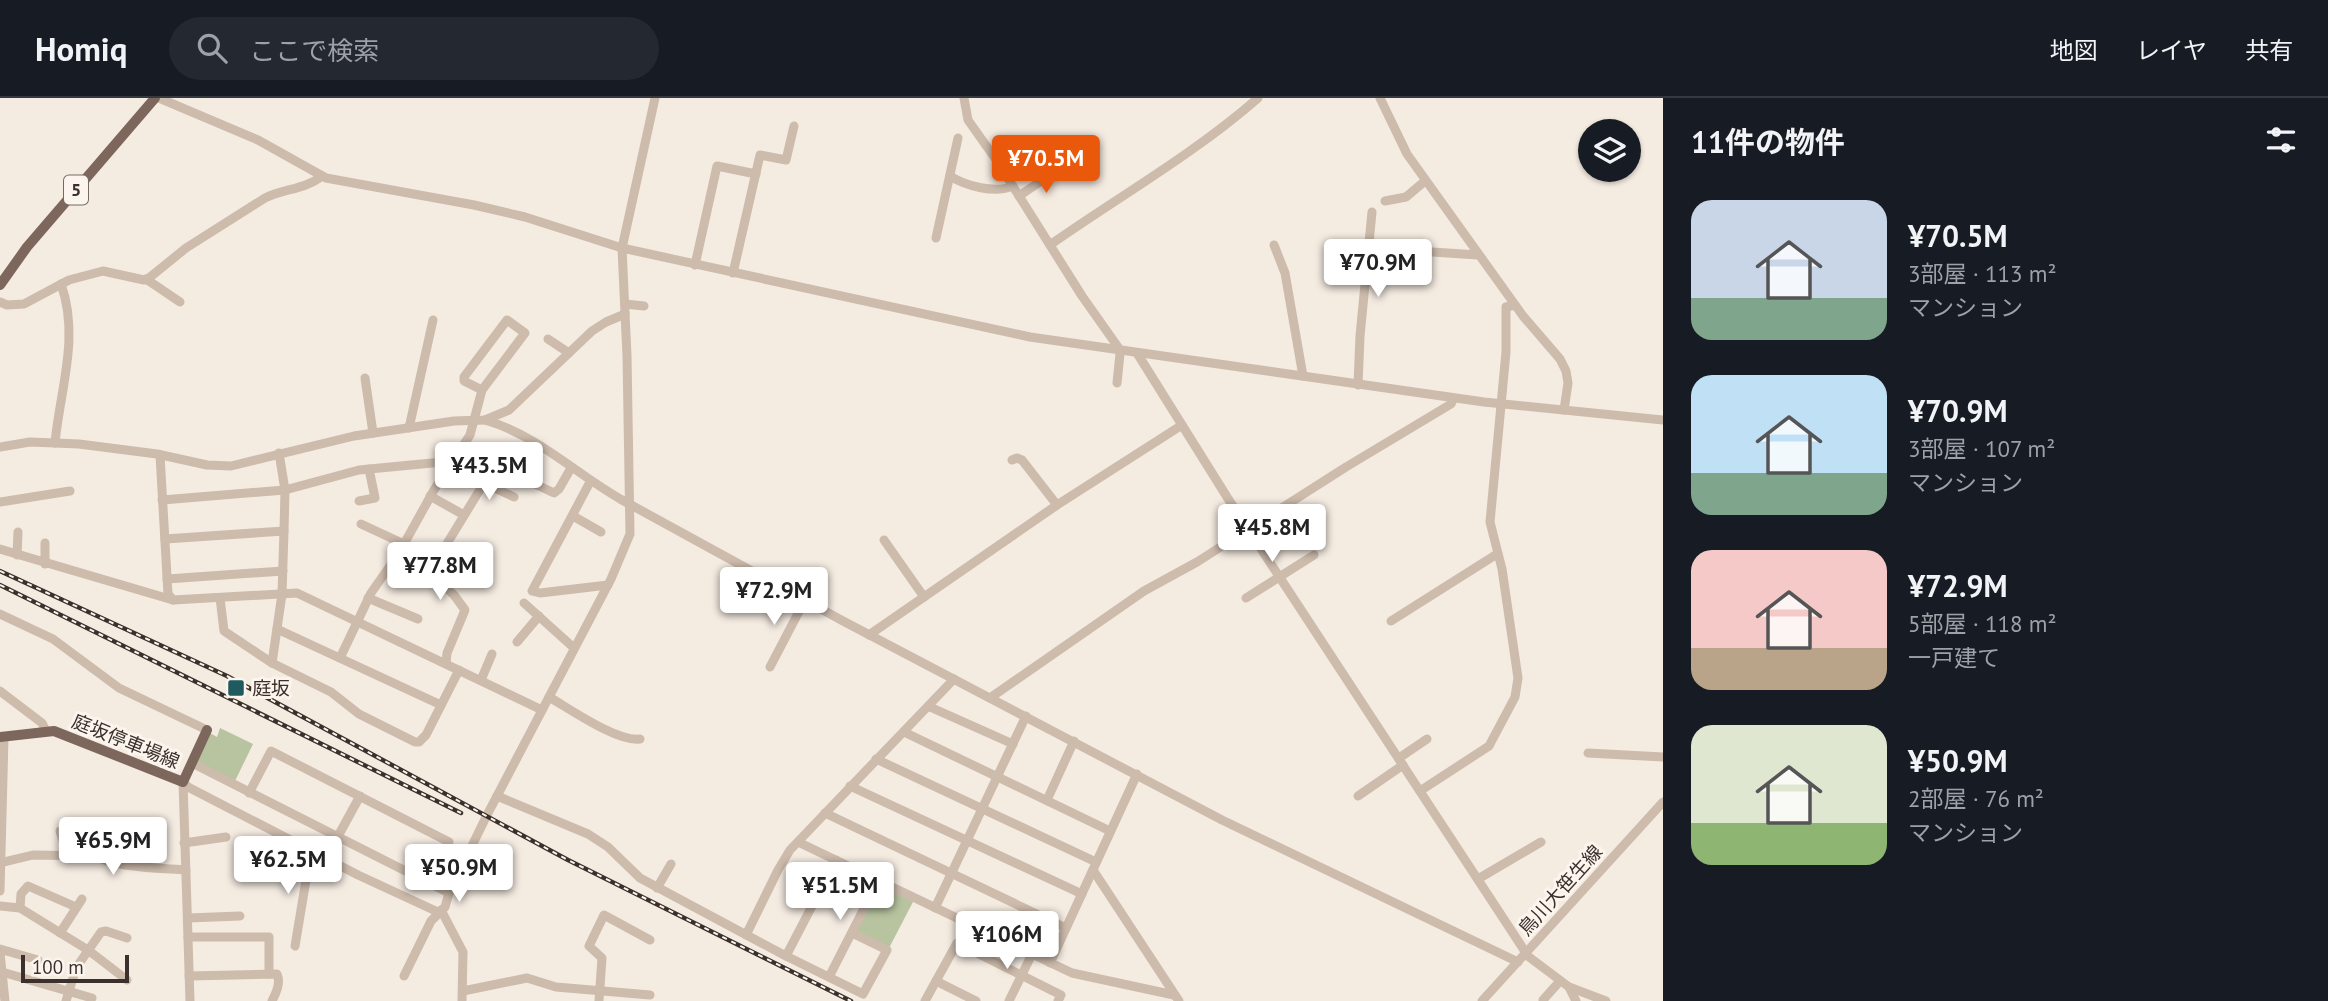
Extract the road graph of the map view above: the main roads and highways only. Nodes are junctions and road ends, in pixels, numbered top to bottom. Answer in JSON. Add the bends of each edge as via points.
{"nodes":[{"id":1,"x":157,"y":98,"type":"edge"},
{"id":2,"x":0,"y":285,"type":"edge"},
{"id":3,"x":207,"y":730,"type":"road end"},
{"id":4,"x":2,"y":737,"type":"edge"}],
"edges":[{"from":1,"to":2,"type":"main road","number":"5","via":[[27,247]]},
{"from":3,"to":4,"type":"main road","name":"庭坂停車場線","via":[[183,782],[54,731]]}]}
